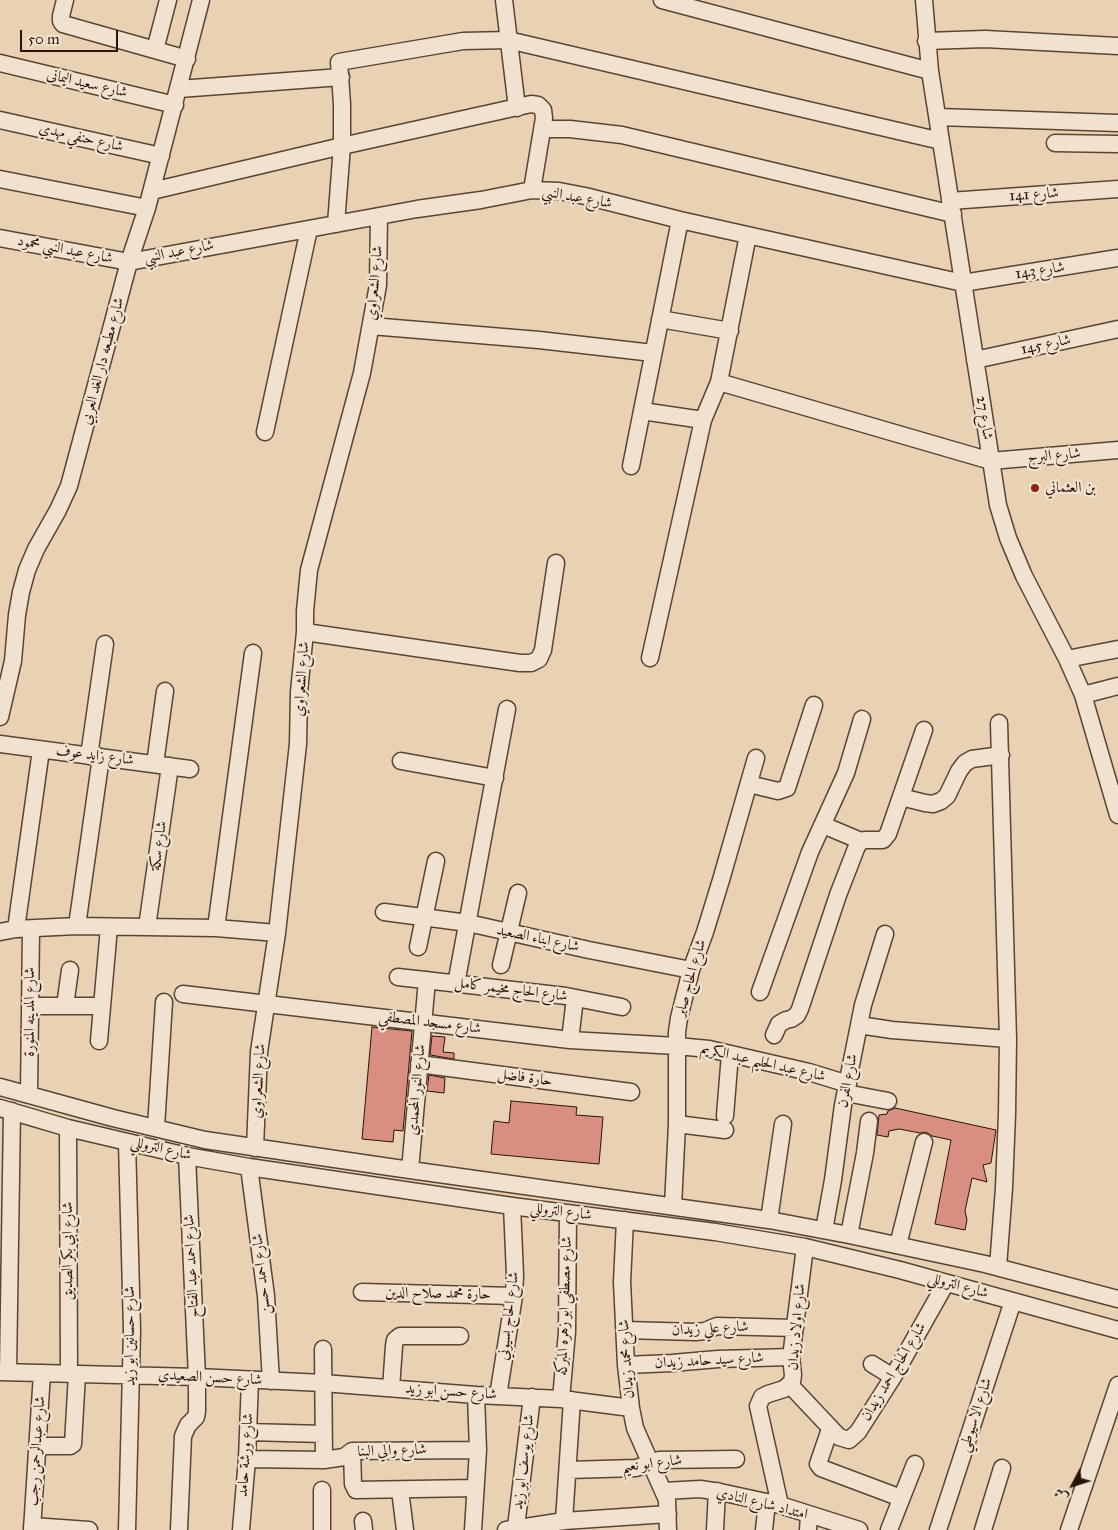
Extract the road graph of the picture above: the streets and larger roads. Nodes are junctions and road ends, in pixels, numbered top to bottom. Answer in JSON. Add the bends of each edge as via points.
{"nodes":[{"id":1,"x":65,"y":0,"type":"edge"},
{"id":2,"x":168,"y":0,"type":"edge"},
{"id":3,"x":202,"y":0,"type":"edge"},
{"id":4,"x":504,"y":0,"type":"edge"},
{"id":5,"x":662,"y":0,"type":"edge"},
{"id":6,"x":924,"y":0,"type":"edge"},
{"id":7,"x":508,"y":40,"type":"junction"},
{"id":8,"x":926,"y":41,"type":"junction"},
{"id":9,"x":1118,"y":46,"type":"edge"},
{"id":10,"x":155,"y":50,"type":"junction"},
{"id":11,"x":187,"y":59,"type":"junction"},
{"id":12,"x":0,"y":63,"type":"edge"},
{"id":13,"x":930,"y":71,"type":"junction"},
{"id":14,"x":341,"y":78,"type":"junction"},
{"id":15,"x":177,"y":97,"type":"junction"},
{"id":16,"x":517,"y":108,"type":"junction"},
{"id":17,"x":938,"y":117,"type":"junction"},
{"id":18,"x":0,"y":120,"type":"edge"},
{"id":19,"x":1118,"y":123,"type":"edge"},
{"id":20,"x":542,"y":129,"type":"junction"},
{"id":21,"x":941,"y":141,"type":"junction"},
{"id":22,"x":1055,"y":143,"type":"dead end"},
{"id":23,"x":1118,"y":144,"type":"edge"},
{"id":24,"x":342,"y":146,"type":"junction"},
{"id":25,"x":161,"y":156,"type":"junction"},
{"id":26,"x":0,"y":179,"type":"edge"},
{"id":27,"x":1118,"y":189,"type":"edge"},
{"id":28,"x":532,"y":190,"type":"junction"},
{"id":29,"x":152,"y":191,"type":"junction"},
{"id":30,"x":147,"y":208,"type":"junction"},
{"id":31,"x":952,"y":208,"type":"junction"},
{"id":32,"x":379,"y":216,"type":"junction"},
{"id":33,"x":680,"y":220,"type":"junction"},
{"id":34,"x":336,"y":224,"type":"junction"},
{"id":35,"x":309,"y":229,"type":"junction"},
{"id":36,"x":748,"y":235,"type":"junction"},
{"id":37,"x":0,"y":238,"type":"edge"},
{"id":38,"x":1118,"y":258,"type":"edge"},
{"id":39,"x":129,"y":262,"type":"junction"},
{"id":40,"x":963,"y":283,"type":"junction"},
{"id":41,"x":660,"y":320,"type":"junction"},
{"id":42,"x":372,"y":326,"type":"junction"},
{"id":43,"x":1118,"y":329,"type":"edge"},
{"id":44,"x":730,"y":331,"type":"junction"},
{"id":45,"x":653,"y":353,"type":"junction"},
{"id":46,"x":975,"y":360,"type":"junction"},
{"id":47,"x":720,"y":382,"type":"junction"},
{"id":48,"x":642,"y":411,"type":"junction"},
{"id":49,"x":703,"y":420,"type":"junction"},
{"id":50,"x":266,"y":432,"type":"dead end"},
{"id":51,"x":1118,"y":450,"type":"edge"},
{"id":52,"x":991,"y":461,"type":"junction"},
{"id":53,"x":631,"y":466,"type":"dead end"},
{"id":54,"x":556,"y":563,"type":"dead end"},
{"id":55,"x":305,"y":632,"type":"junction"},
{"id":56,"x":105,"y":644,"type":"dead end"},
{"id":57,"x":1118,"y":649,"type":"edge"},
{"id":58,"x":254,"y":653,"type":"dead end"},
{"id":59,"x":650,"y":658,"type":"dead end"},
{"id":60,"x":1067,"y":659,"type":"junction"},
{"id":61,"x":1118,"y":686,"type":"edge"},
{"id":62,"x":165,"y":691,"type":"dead end"},
{"id":63,"x":1083,"y":695,"type":"junction"},
{"id":64,"x":814,"y":705,"type":"dead end"},
{"id":65,"x":507,"y":709,"type":"dead end"},
{"id":66,"x":0,"y":716,"type":"edge"},
{"id":67,"x":862,"y":719,"type":"dead end"},
{"id":68,"x":999,"y":723,"type":"dead end"},
{"id":69,"x":924,"y":730,"type":"dead end"},
{"id":70,"x":0,"y":744,"type":"edge"},
{"id":71,"x":41,"y":750,"type":"junction"},
{"id":72,"x":1000,"y":755,"type":"junction"},
{"id":73,"x":95,"y":756,"type":"junction"},
{"id":74,"x":756,"y":758,"type":"dead end"},
{"id":75,"x":401,"y":761,"type":"dead end"},
{"id":76,"x":163,"y":765,"type":"junction"},
{"id":77,"x":190,"y":768,"type":"dead end"},
{"id":78,"x":495,"y":778,"type":"junction"},
{"id":79,"x":749,"y":784,"type":"junction"},
{"id":80,"x":901,"y":797,"type":"junction"},
{"id":81,"x":1118,"y":815,"type":"edge"},
{"id":82,"x":823,"y":825,"type":"junction"},
{"id":83,"x":861,"y":841,"type":"junction"},
{"id":84,"x":436,"y":861,"type":"dead end"},
{"id":85,"x":518,"y":894,"type":"dead end"},
{"id":86,"x":384,"y":912,"type":"dead end"},
{"id":87,"x":425,"y":917,"type":"junction"},
{"id":88,"x":468,"y":923,"type":"junction"},
{"id":89,"x":77,"y":926,"type":"junction"},
{"id":90,"x":147,"y":926,"type":"junction"},
{"id":91,"x":109,"y":927,"type":"junction"},
{"id":92,"x":216,"y":928,"type":"junction"},
{"id":93,"x":16,"y":930,"type":"edge"},
{"id":94,"x":509,"y":932,"type":"junction"},
{"id":95,"x":277,"y":933,"type":"junction"},
{"id":96,"x":885,"y":934,"type":"dead end"},
{"id":97,"x":418,"y":947,"type":"dead end"},
{"id":98,"x":501,"y":965,"type":"dead end"},
{"id":99,"x":70,"y":970,"type":"dead end"},
{"id":100,"x":691,"y":970,"type":"junction"},
{"id":101,"x":398,"y":977,"type":"dead end"},
{"id":102,"x":427,"y":980,"type":"junction"},
{"id":103,"x":456,"y":984,"type":"junction"},
{"id":104,"x":760,"y":992,"type":"dead end"},
{"id":105,"x":183,"y":994,"type":"dead end"},
{"id":106,"x":575,"y":998,"type":"junction"},
{"id":107,"x":164,"y":1002,"type":"dead end"},
{"id":108,"x":266,"y":1003,"type":"junction"},
{"id":109,"x":31,"y":1006,"type":"junction"},
{"id":110,"x":65,"y":1006,"type":"junction"},
{"id":111,"x":102,"y":1006,"type":"junction"},
{"id":112,"x":622,"y":1007,"type":"dead end"},
{"id":113,"x":424,"y":1022,"type":"junction"},
{"id":114,"x":859,"y":1025,"type":"junction"},
{"id":115,"x":774,"y":1035,"type":"dead end"},
{"id":116,"x":1008,"y":1039,"type":"junction"},
{"id":117,"x":570,"y":1040,"type":"junction"},
{"id":118,"x":99,"y":1041,"type":"dead end"},
{"id":119,"x":677,"y":1046,"type":"junction"},
{"id":120,"x":730,"y":1054,"type":"junction"},
{"id":121,"x":419,"y":1064,"type":"junction"},
{"id":122,"x":0,"y":1087,"type":"edge"},
{"id":123,"x":847,"y":1088,"type":"junction"},
{"id":124,"x":631,"y":1092,"type":"dead end"},
{"id":125,"x":29,"y":1095,"type":"junction"},
{"id":126,"x":888,"y":1101,"type":"dead end"},
{"id":127,"x":6,"y":1110,"type":"edge"},
{"id":128,"x":869,"y":1121,"type":"dead end"},
{"id":129,"x":677,"y":1124,"type":"junction"},
{"id":130,"x":783,"y":1124,"type":"dead end"},
{"id":131,"x":156,"y":1127,"type":"junction"},
{"id":132,"x":68,"y":1128,"type":"junction"},
{"id":133,"x":128,"y":1142,"type":"junction"},
{"id":134,"x":924,"y":1142,"type":"dead end"},
{"id":135,"x":255,"y":1148,"type":"junction"},
{"id":136,"x":188,"y":1156,"type":"junction"},
{"id":137,"x":250,"y":1167,"type":"junction"},
{"id":138,"x":410,"y":1170,"type":"junction"},
{"id":139,"x":512,"y":1206,"type":"junction"},
{"id":140,"x":673,"y":1206,"type":"junction"},
{"id":141,"x":568,"y":1213,"type":"junction"},
{"id":142,"x":625,"y":1220,"type":"junction"},
{"id":143,"x":769,"y":1220,"type":"junction"},
{"id":144,"x":824,"y":1230,"type":"junction"},
{"id":145,"x":849,"y":1235,"type":"junction"},
{"id":146,"x":898,"y":1245,"type":"junction"},
{"id":147,"x":805,"y":1247,"type":"junction"},
{"id":148,"x":991,"y":1266,"type":"junction"},
{"id":149,"x":946,"y":1283,"type":"junction"},
{"id":150,"x":977,"y":1291,"type":"junction"},
{"id":151,"x":362,"y":1292,"type":"dead end"},
{"id":152,"x":514,"y":1296,"type":"junction"},
{"id":153,"x":1118,"y":1299,"type":"edge"},
{"id":154,"x":1013,"y":1301,"type":"junction"},
{"id":155,"x":795,"y":1328,"type":"junction"},
{"id":156,"x":625,"y":1330,"type":"junction"},
{"id":157,"x":1118,"y":1330,"type":"edge"},
{"id":158,"x":460,"y":1336,"type":"dead end"},
{"id":159,"x":323,"y":1349,"type":"dead end"},
{"id":160,"x":792,"y":1357,"type":"junction"},
{"id":161,"x":872,"y":1364,"type":"dead end"},
{"id":162,"x":626,"y":1365,"type":"junction"},
{"id":163,"x":4,"y":1372,"type":"edge"},
{"id":164,"x":42,"y":1373,"type":"junction"},
{"id":165,"x":73,"y":1374,"type":"junction"},
{"id":166,"x":131,"y":1375,"type":"junction"},
{"id":167,"x":197,"y":1377,"type":"junction"},
{"id":168,"x":893,"y":1377,"type":"junction"},
{"id":169,"x":250,"y":1380,"type":"junction"},
{"id":170,"x":271,"y":1381,"type":"junction"},
{"id":171,"x":323,"y":1383,"type":"junction"},
{"id":172,"x":790,"y":1385,"type":"junction"},
{"id":173,"x":1118,"y":1385,"type":"edge"},
{"id":174,"x":391,"y":1388,"type":"junction"},
{"id":175,"x":476,"y":1395,"type":"junction"},
{"id":176,"x":498,"y":1396,"type":"junction"},
{"id":177,"x":532,"y":1397,"type":"junction"},
{"id":178,"x":567,"y":1400,"type":"junction"},
{"id":179,"x":631,"y":1408,"type":"junction"},
{"id":180,"x":830,"y":1429,"type":"junction"},
{"id":181,"x":248,"y":1432,"type":"junction"},
{"id":182,"x":323,"y":1434,"type":"junction"},
{"id":183,"x":38,"y":1446,"type":"junction"},
{"id":184,"x":478,"y":1450,"type":"junction"},
{"id":185,"x":352,"y":1451,"type":"junction"},
{"id":186,"x":247,"y":1459,"type":"junction"},
{"id":187,"x":736,"y":1459,"type":"dead end"},
{"id":188,"x":324,"y":1460,"type":"junction"},
{"id":189,"x":650,"y":1463,"type":"junction"},
{"id":190,"x":915,"y":1464,"type":"dead end"},
{"id":191,"x":1002,"y":1468,"type":"dead end"},
{"id":192,"x":568,"y":1470,"type":"junction"},
{"id":193,"x":475,"y":1488,"type":"junction"},
{"id":194,"x":322,"y":1490,"type":"dead end"},
{"id":195,"x":400,"y":1490,"type":"junction"},
{"id":196,"x":664,"y":1491,"type":"junction"},
{"id":197,"x":717,"y":1492,"type":"junction"},
{"id":198,"x":901,"y":1498,"type":"junction"},
{"id":199,"x":773,"y":1503,"type":"junction"},
{"id":200,"x":668,"y":1522,"type":"edge"},
{"id":201,"x":808,"y":1522,"type":"edge"},
{"id":202,"x":573,"y":1524,"type":"edge"},
{"id":203,"x":609,"y":1524,"type":"edge"},
{"id":204,"x":32,"y":1528,"type":"edge"},
{"id":205,"x":521,"y":1528,"type":"edge"},
{"id":206,"x":89,"y":1530,"type":"edge"},
{"id":207,"x":126,"y":1530,"type":"edge"},
{"id":208,"x":179,"y":1530,"type":"edge"},
{"id":209,"x":241,"y":1530,"type":"edge"},
{"id":210,"x":322,"y":1530,"type":"edge"},
{"id":211,"x":405,"y":1530,"type":"edge"},
{"id":212,"x":473,"y":1530,"type":"edge"},
{"id":213,"x":715,"y":1530,"type":"edge"},
{"id":214,"x":764,"y":1530,"type":"edge"},
{"id":215,"x":859,"y":1530,"type":"edge"},
{"id":216,"x":889,"y":1530,"type":"edge"},
{"id":217,"x":938,"y":1530,"type":"edge"},
{"id":218,"x":983,"y":1530,"type":"edge"},
{"id":219,"x":1070,"y":1530,"type":"edge"}],
"edges":[{"from":1,"to":10,"type":"street","via":[[61,16],[63,24]]},
{"from":2,"to":10,"type":"street"},
{"from":3,"to":11,"type":"street","name":"شارع مطبعه دار الغد العربي"},
{"from":4,"to":7,"type":"street"},
{"from":5,"to":13,"type":"street"},
{"from":6,"to":8,"type":"street","name":"شارع 27"},
{"from":7,"to":14,"type":"street","via":[[464,41],[338,62]]},
{"from":7,"to":16,"type":"street"},
{"from":7,"to":21,"type":"street"},
{"from":8,"to":9,"type":"street","via":[[985,40]]},
{"from":8,"to":13,"type":"street","name":"شارع 27"},
{"from":10,"to":11,"type":"street"},
{"from":11,"to":15,"type":"street","name":"شارع مطبعه دار الغد العربي"},
{"from":12,"to":15,"type":"street","name":"شارع سعيد اليمانى"},
{"from":13,"to":17,"type":"street","name":"شارع 27"},
{"from":14,"to":15,"type":"street","name":"شارع سعيد اليمانى"},
{"from":14,"to":24,"type":"street"},
{"from":15,"to":25,"type":"street","name":"شارع مطبعه دار الغد العربي"},
{"from":16,"to":20,"type":"street","via":[[538,105],[543,110]]},
{"from":16,"to":24,"type":"street"},
{"from":17,"to":19,"type":"street"},
{"from":17,"to":21,"type":"street","name":"شارع 27"},
{"from":18,"to":25,"type":"street","name":"شارع حنفي مهدي"},
{"from":20,"to":28,"type":"street"},
{"from":20,"to":31,"type":"street","name":"شارع 141","via":[[622,135]]},
{"from":21,"to":31,"type":"street","name":"شارع 27"},
{"from":22,"to":23,"type":"street"},
{"from":24,"to":29,"type":"street"},
{"from":24,"to":34,"type":"street"},
{"from":25,"to":29,"type":"street","name":"شارع مطبعه دار الغد العربي"},
{"from":26,"to":30,"type":"street"},
{"from":27,"to":31,"type":"street","name":"شارع 141"},
{"from":28,"to":32,"type":"street","name":"شارع عبد النبي"},
{"from":28,"to":33,"type":"street","name":"شارع عبد النبي","via":[[585,196]]},
{"from":29,"to":30,"type":"street","name":"شارع مطبعه دار الغد العربي"},
{"from":30,"to":39,"type":"street","name":"شارع مطبعه دار الغد العربي"},
{"from":31,"to":40,"type":"street","name":"شارع 27"},
{"from":32,"to":34,"type":"street","name":"شارع عبد النبي"},
{"from":32,"to":42,"type":"street","name":"شارع الشعراوي","via":[[378,286]]},
{"from":33,"to":36,"type":"street","name":"شارع عبد النبي"},
{"from":33,"to":41,"type":"street"},
{"from":34,"to":35,"type":"street","name":"شارع عبد النبي"},
{"from":35,"to":39,"type":"street","name":"شارع عبد النبي"},
{"from":35,"to":50,"type":"street"},
{"from":36,"to":40,"type":"street","name":"شارع عبد النبي"},
{"from":36,"to":44,"type":"street"},
{"from":37,"to":39,"type":"street","name":"شارع عبد النبي محمود"},
{"from":38,"to":40,"type":"street","name":"شارع 143"},
{"from":39,"to":66,"type":"street","name":"شارع مطبعه دار الغد العربي","via":[[70,486],[36,549],[23,585],[14,662]]},
{"from":40,"to":46,"type":"street","name":"شارع 27"},
{"from":41,"to":44,"type":"street"},
{"from":41,"to":45,"type":"street"},
{"from":42,"to":45,"type":"street"},
{"from":42,"to":55,"type":"street","name":"شارع الشعراوي","via":[[309,570]]},
{"from":43,"to":46,"type":"street","name":"شارع 145"},
{"from":44,"to":47,"type":"street"},
{"from":45,"to":48,"type":"street"},
{"from":46,"to":52,"type":"street","name":"شارع 27"},
{"from":47,"to":49,"type":"street"},
{"from":47,"to":52,"type":"street"},
{"from":48,"to":49,"type":"street"},
{"from":48,"to":53,"type":"street"},
{"from":49,"to":59,"type":"street"},
{"from":51,"to":52,"type":"street","name":"شارع البرج"},
{"from":52,"to":60,"type":"street","name":"شارع 27","via":[[998,505],[1008,538]]},
{"from":54,"to":55,"type":"street","via":[[543,650],[539,659],[531,663]]},
{"from":55,"to":95,"type":"street","name":"شارع الشعراوي","via":[[298,744]]},
{"from":56,"to":73,"type":"street"},
{"from":57,"to":60,"type":"street"},
{"from":58,"to":92,"type":"street"},
{"from":60,"to":63,"type":"street","name":"شارع 27"},
{"from":61,"to":63,"type":"street"},
{"from":62,"to":76,"type":"street","name":"شارع سكة"},
{"from":63,"to":81,"type":"street","name":"شارع 27"},
{"from":64,"to":79,"type":"street","via":[[786,788],[778,791]]},
{"from":65,"to":78,"type":"street"},
{"from":67,"to":82,"type":"street","via":[[846,773]]},
{"from":68,"to":72,"type":"street"},
{"from":69,"to":80,"type":"street"},
{"from":70,"to":71,"type":"street","name":"شارع زايد عوف"},
{"from":71,"to":73,"type":"street","name":"شارع زايد عوف"},
{"from":71,"to":93,"type":"street","name":"شارع المدينه المنورة"},
{"from":72,"to":80,"type":"street","via":[[965,763],[941,801],[933,804]]},
{"from":72,"to":116,"type":"street"},
{"from":73,"to":76,"type":"street","name":"شارع زايد عوف"},
{"from":73,"to":89,"type":"street"},
{"from":74,"to":79,"type":"street","name":"شارع الحاج صابر"},
{"from":75,"to":78,"type":"street"},
{"from":76,"to":77,"type":"street","name":"شارع زايد عوف"},
{"from":76,"to":90,"type":"street","name":"شارع سكة"},
{"from":78,"to":88,"type":"street"},
{"from":79,"to":100,"type":"street","name":"شارع الحاج صابر"},
{"from":80,"to":83,"type":"street","via":[[886,838]]},
{"from":82,"to":83,"type":"street"},
{"from":82,"to":104,"type":"street","via":[[810,852]]},
{"from":83,"to":115,"type":"street","via":[[838,895],[800,1010],[779,1024]]},
{"from":84,"to":87,"type":"street"},
{"from":85,"to":94,"type":"street"},
{"from":86,"to":87,"type":"street","name":"شارع ابناء الصعيد"},
{"from":87,"to":88,"type":"street","name":"شارع ابناء الصعيد"},
{"from":87,"to":97,"type":"street"},
{"from":88,"to":94,"type":"street","name":"شارع ابناء الصعيد"},
{"from":88,"to":103,"type":"street"},
{"from":89,"to":91,"type":"street"},
{"from":89,"to":93,"type":"street"},
{"from":90,"to":91,"type":"street"},
{"from":90,"to":92,"type":"street"},
{"from":91,"to":111,"type":"street"},
{"from":92,"to":95,"type":"street"},
{"from":93,"to":109,"type":"street","name":"شارع المدينه المنورة"},
{"from":94,"to":98,"type":"street"},
{"from":94,"to":100,"type":"street","name":"شارع ابناء الصعيد"},
{"from":95,"to":108,"type":"street","name":"شارع الشعراوي"},
{"from":96,"to":114,"type":"street","name":"شارع الفرن"},
{"from":99,"to":110,"type":"street"},
{"from":100,"to":119,"type":"street","name":"شارع الحاج صابر","via":[[679,1018]]},
{"from":101,"to":102,"type":"street","name":"شارع الحاج مخيمر كامل"},
{"from":102,"to":103,"type":"street","name":"شارع الحاج مخيمر كامل"},
{"from":102,"to":113,"type":"street","name":"شارع النور المحمدي"},
{"from":103,"to":106,"type":"street","name":"شارع الحاج مخيمر كامل"},
{"from":105,"to":108,"type":"street","name":"شارع مسجد المصطفي"},
{"from":106,"to":112,"type":"street","name":"شارع الحاج مخيمر كامل"},
{"from":106,"to":117,"type":"street"},
{"from":107,"to":131,"type":"street"},
{"from":108,"to":113,"type":"street","name":"شارع مسجد المصطفي"},
{"from":108,"to":135,"type":"street","name":"شارع الشعراوي"},
{"from":109,"to":110,"type":"street"},
{"from":109,"to":125,"type":"street","name":"شارع المدينه المنورة"},
{"from":110,"to":111,"type":"street"},
{"from":111,"to":118,"type":"street"},
{"from":113,"to":117,"type":"street","name":"شارع مسجد المصطفي"},
{"from":113,"to":121,"type":"street","name":"شارع النور المحمدي"},
{"from":114,"to":116,"type":"street"},
{"from":114,"to":123,"type":"street","name":"شارع الفرن"},
{"from":116,"to":148,"type":"street","via":[[1004,1188]]},
{"from":117,"to":119,"type":"street","name":"شارع مسجد المصطفي"},
{"from":119,"to":120,"type":"street","name":"شارع عبد الحليم عبد الكريم"},
{"from":119,"to":129,"type":"street","name":"شارع الحاج صابر"},
{"from":120,"to":123,"type":"street","name":"شارع عبد الحليم عبد الكريم","via":[[809,1072]]},
{"from":120,"to":129,"type":"street","via":[[725,1123]]},
{"from":121,"to":124,"type":"street","name":"حارة فاضل"},
{"from":121,"to":138,"type":"street","name":"شارع النور المحمدي"},
{"from":122,"to":125,"type":"street","name":"شارع التروللي"},
{"from":123,"to":126,"type":"street","name":"شارع عبد الحليم عبد الكريم"},
{"from":123,"to":144,"type":"street","name":"شارع الفرن"},
{"from":125,"to":131,"type":"street","name":"شارع التروللي"},
{"from":127,"to":132,"type":"street","name":"شارع التروللي"},
{"from":127,"to":163,"type":"street"},
{"from":128,"to":145,"type":"street"},
{"from":129,"to":140,"type":"street","name":"شارع الحاج صابر"},
{"from":130,"to":143,"type":"street"},
{"from":131,"to":135,"type":"street","name":"شارع التروللي"},
{"from":132,"to":133,"type":"street","name":"شارع التروللي"},
{"from":132,"to":165,"type":"street","name":"شارع ابي بكر الصديق"},
{"from":133,"to":136,"type":"street","name":"شارع التروللي"},
{"from":133,"to":166,"type":"street","name":"شارع حسانين ابو زيد"},
{"from":134,"to":146,"type":"street"},
{"from":135,"to":138,"type":"street","name":"شارع التروللي"},
{"from":136,"to":137,"type":"street","name":"شارع التروللي"},
{"from":136,"to":167,"type":"street","name":"شارع احمد عبد الفتاح"},
{"from":137,"to":139,"type":"street","name":"شارع التروللي"},
{"from":137,"to":170,"type":"street","name":"شارع احمد حسن","via":[[266,1296]]},
{"from":138,"to":140,"type":"street","name":"شارع التروللي"},
{"from":139,"to":141,"type":"street","name":"شارع التروللي"},
{"from":139,"to":152,"type":"street","name":"شارع الحاج بسيوني"},
{"from":140,"to":143,"type":"street","name":"شارع التروللي"},
{"from":141,"to":142,"type":"street","name":"شارع التروللي"},
{"from":141,"to":178,"type":"street","name":"شارع مصطفي ابو زهره المبركه"},
{"from":142,"to":147,"type":"street","name":"شارع التروللي"},
{"from":142,"to":156,"type":"street","name":"شارع محمد زيدان","via":[[622,1282]]},
{"from":143,"to":144,"type":"street","name":"شارع التروللي"},
{"from":144,"to":145,"type":"street","name":"شارع التروللي"},
{"from":145,"to":146,"type":"street","name":"شارع التروللي"},
{"from":146,"to":148,"type":"street","name":"شارع التروللي"},
{"from":147,"to":149,"type":"street","name":"شارع التروللي"},
{"from":147,"to":155,"type":"street","name":"شارع اولاد زيدان"},
{"from":148,"to":150,"type":"street"},
{"from":148,"to":153,"type":"street","name":"شارع التروللي"},
{"from":149,"to":150,"type":"street","name":"شارع التروللي"},
{"from":149,"to":168,"type":"street","name":"شارع الحاج احمد زيدان"},
{"from":150,"to":154,"type":"street","name":"شارع التروللي"},
{"from":151,"to":152,"type":"street","name":"حارة محمد صلاح الدين"},
{"from":152,"to":176,"type":"street","name":"شارع الحاج بسيوني"},
{"from":154,"to":157,"type":"street","name":"شارع التروللي"},
{"from":154,"to":217,"type":"street","name":"شارع الاسيوطي"},
{"from":155,"to":156,"type":"street","name":"شارع علي زيدان","via":[[717,1326],[696,1332]]},
{"from":155,"to":160,"type":"street","name":"شارع اولاد زيدان"},
{"from":156,"to":162,"type":"street","name":"شارع محمد زيدان"},
{"from":158,"to":174,"type":"street","via":[[400,1336],[394,1346]]},
{"from":159,"to":171,"type":"street"},
{"from":160,"to":162,"type":"street","name":"شارع سيد حامد زيدان","via":[[718,1358]]},
{"from":160,"to":172,"type":"street","name":"شارع اولاد زيدان"},
{"from":161,"to":168,"type":"street"},
{"from":162,"to":179,"type":"street","name":"شارع محمد زيدان"},
{"from":163,"to":164,"type":"street","name":"شارع حسن الصعيدي"},
{"from":164,"to":165,"type":"street","name":"شارع حسن الصعيدي"},
{"from":164,"to":183,"type":"street","name":"شارع عبدالرحمن رجب"},
{"from":165,"to":166,"type":"street","name":"شارع حسن الصعيدي"},
{"from":165,"to":183,"type":"street","name":"شارع ابي بكر الصديق","via":[[73,1444]]},
{"from":166,"to":167,"type":"street","name":"شارع حسن الصعيدي"},
{"from":166,"to":207,"type":"street","name":"شارع حسانين ابو زيد"},
{"from":167,"to":169,"type":"street","name":"شارع حسن الصعيدي"},
{"from":167,"to":208,"type":"street","name":"شارع احمد عبد الفتاح","via":[[196,1417],[183,1436]]},
{"from":168,"to":180,"type":"street","name":"شارع الحاج احمد زيدان","via":[[853,1437],[843,1439]]},
{"from":169,"to":170,"type":"street","name":"شارع حسن الصعيدي"},
{"from":169,"to":181,"type":"street","name":"شارع ورشة حامد"},
{"from":170,"to":171,"type":"street","name":"شارع حسن ابو زيد"},
{"from":171,"to":174,"type":"street","name":"شارع حسن ابو زيد"},
{"from":171,"to":182,"type":"street"},
{"from":172,"to":180,"type":"street"},
{"from":172,"to":199,"type":"street","name":"شارع اولاد زيدان","via":[[762,1397],[758,1406]]},
{"from":173,"to":219,"type":"street"},
{"from":174,"to":175,"type":"street","name":"شارع حسن ابو زيد"},
{"from":175,"to":176,"type":"street","name":"شارع حسن ابو زيد"},
{"from":175,"to":184,"type":"street"},
{"from":176,"to":177,"type":"street","name":"شارع حسن ابو زيد"},
{"from":177,"to":178,"type":"street","name":"شارع حسن ابو زيد"},
{"from":177,"to":205,"type":"street","name":"شارع يوسف ابو زيد"},
{"from":178,"to":179,"type":"street","name":"شارع حسن ابو زيد"},
{"from":178,"to":192,"type":"street","name":"شارع مصطفي ابو زهره المبركه"},
{"from":179,"to":189,"type":"street","name":"شارع محمد زيدان","via":[[635,1428]]},
{"from":180,"to":198,"type":"street","via":[[818,1464],[821,1468]]},
{"from":181,"to":182,"type":"street"},
{"from":181,"to":186,"type":"street","name":"شارع ورشة حامد"},
{"from":182,"to":188,"type":"street"},
{"from":183,"to":204,"type":"street","name":"شارع عبدالرحمن رجب"},
{"from":184,"to":185,"type":"street","name":"شارع والي البنا"},
{"from":184,"to":193,"type":"street"},
{"from":185,"to":188,"type":"street","name":"شارع والي البنا","via":[[344,1457]]},
{"from":185,"to":195,"type":"street","via":[[356,1490]]},
{"from":186,"to":188,"type":"street","name":"شارع والي البنا"},
{"from":186,"to":209,"type":"street","name":"شارع ورشة حامد"},
{"from":187,"to":189,"type":"street","name":"شارع ابو نعيم","via":[[659,1460]]},
{"from":189,"to":192,"type":"street","name":"شارع ابو نعيم","via":[[636,1468]]},
{"from":189,"to":196,"type":"street","name":"شارع محمد زيدان"},
{"from":190,"to":198,"type":"street"},
{"from":191,"to":218,"type":"street"},
{"from":192,"to":202,"type":"street","name":"شارع مصطفي ابو زهره المبركه"},
{"from":193,"to":195,"type":"street"},
{"from":193,"to":212,"type":"street"},
{"from":194,"to":210,"type":"street"},
{"from":195,"to":211,"type":"street"},
{"from":196,"to":197,"type":"street","name":"امتداد شارع النادي","via":[[700,1489]]},
{"from":196,"to":200,"type":"street","name":"شارع محمد زيدان"},
{"from":197,"to":199,"type":"street","name":"امتداد شارع النادي"},
{"from":197,"to":213,"type":"street"},
{"from":198,"to":216,"type":"street"},
{"from":199,"to":201,"type":"street","name":"امتداد شارع النادي"},
{"from":199,"to":214,"type":"street","name":"شارع اولاد زيدان"},
{"from":200,"to":203,"type":"street"},
{"from":201,"to":215,"type":"street","name":"امتداد شارع النادي"},
{"from":202,"to":203,"type":"street"},
{"from":202,"to":205,"type":"street"},
{"from":204,"to":206,"type":"street"}]}
